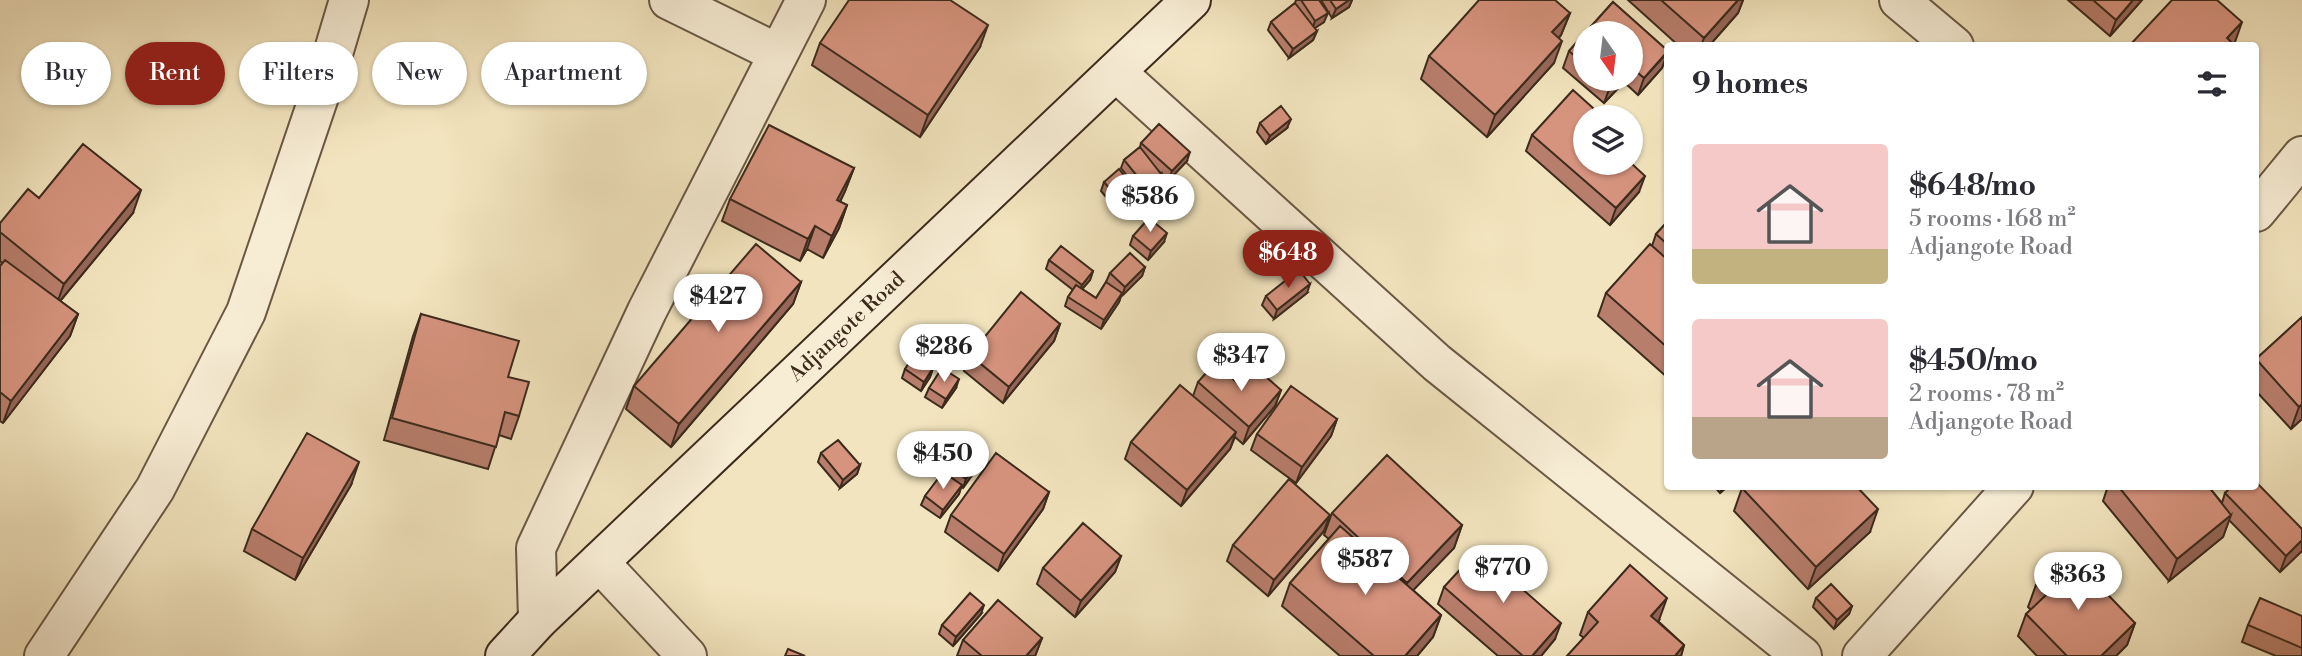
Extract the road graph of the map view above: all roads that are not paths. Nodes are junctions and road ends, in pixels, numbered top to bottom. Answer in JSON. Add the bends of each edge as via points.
{"nodes":[{"id":1,"x":349,"y":0,"type":"edge"},
{"id":2,"x":669,"y":0,"type":"edge"},
{"id":3,"x":806,"y":0,"type":"edge"},
{"id":4,"x":1191,"y":0,"type":"edge"},
{"id":5,"x":1899,"y":0,"type":"edge"},
{"id":6,"x":1949,"y":42,"type":"edge"},
{"id":7,"x":777,"y":52,"type":"junction"},
{"id":8,"x":1116,"y":72,"type":"junction"},
{"id":9,"x":2302,"y":156,"type":"edge"},
{"id":10,"x":2259,"y":208,"type":"edge"},
{"id":11,"x":2010,"y":490,"type":"edge"},
{"id":12,"x":599,"y":562,"type":"junction"},
{"id":13,"x":538,"y":620,"type":"junction"},
{"id":14,"x":44,"y":656,"type":"edge"},
{"id":15,"x":505,"y":656,"type":"edge"},
{"id":16,"x":687,"y":656,"type":"edge"},
{"id":17,"x":1802,"y":656,"type":"edge"},
{"id":18,"x":1862,"y":656,"type":"edge"}],
"edges":[{"from":1,"to":14,"type":"street","via":[[246,312],[155,489]]},
{"from":2,"to":7,"type":"street"},
{"from":3,"to":7,"type":"street"},
{"from":4,"to":8,"type":"street","name":"Adjangote Road"},
{"from":5,"to":6,"type":"street"},
{"from":7,"to":13,"type":"street","via":[[647,311],[536,548]]},
{"from":8,"to":12,"type":"street","name":"Adjangote Road"},
{"from":8,"to":17,"type":"street","via":[[1437,363]]},
{"from":9,"to":10,"type":"street"},
{"from":11,"to":18,"type":"street"},
{"from":12,"to":13,"type":"street","name":"Adjangote Road"},
{"from":12,"to":16,"type":"street"},
{"from":13,"to":15,"type":"street","name":"Adjangote Road"}]}
